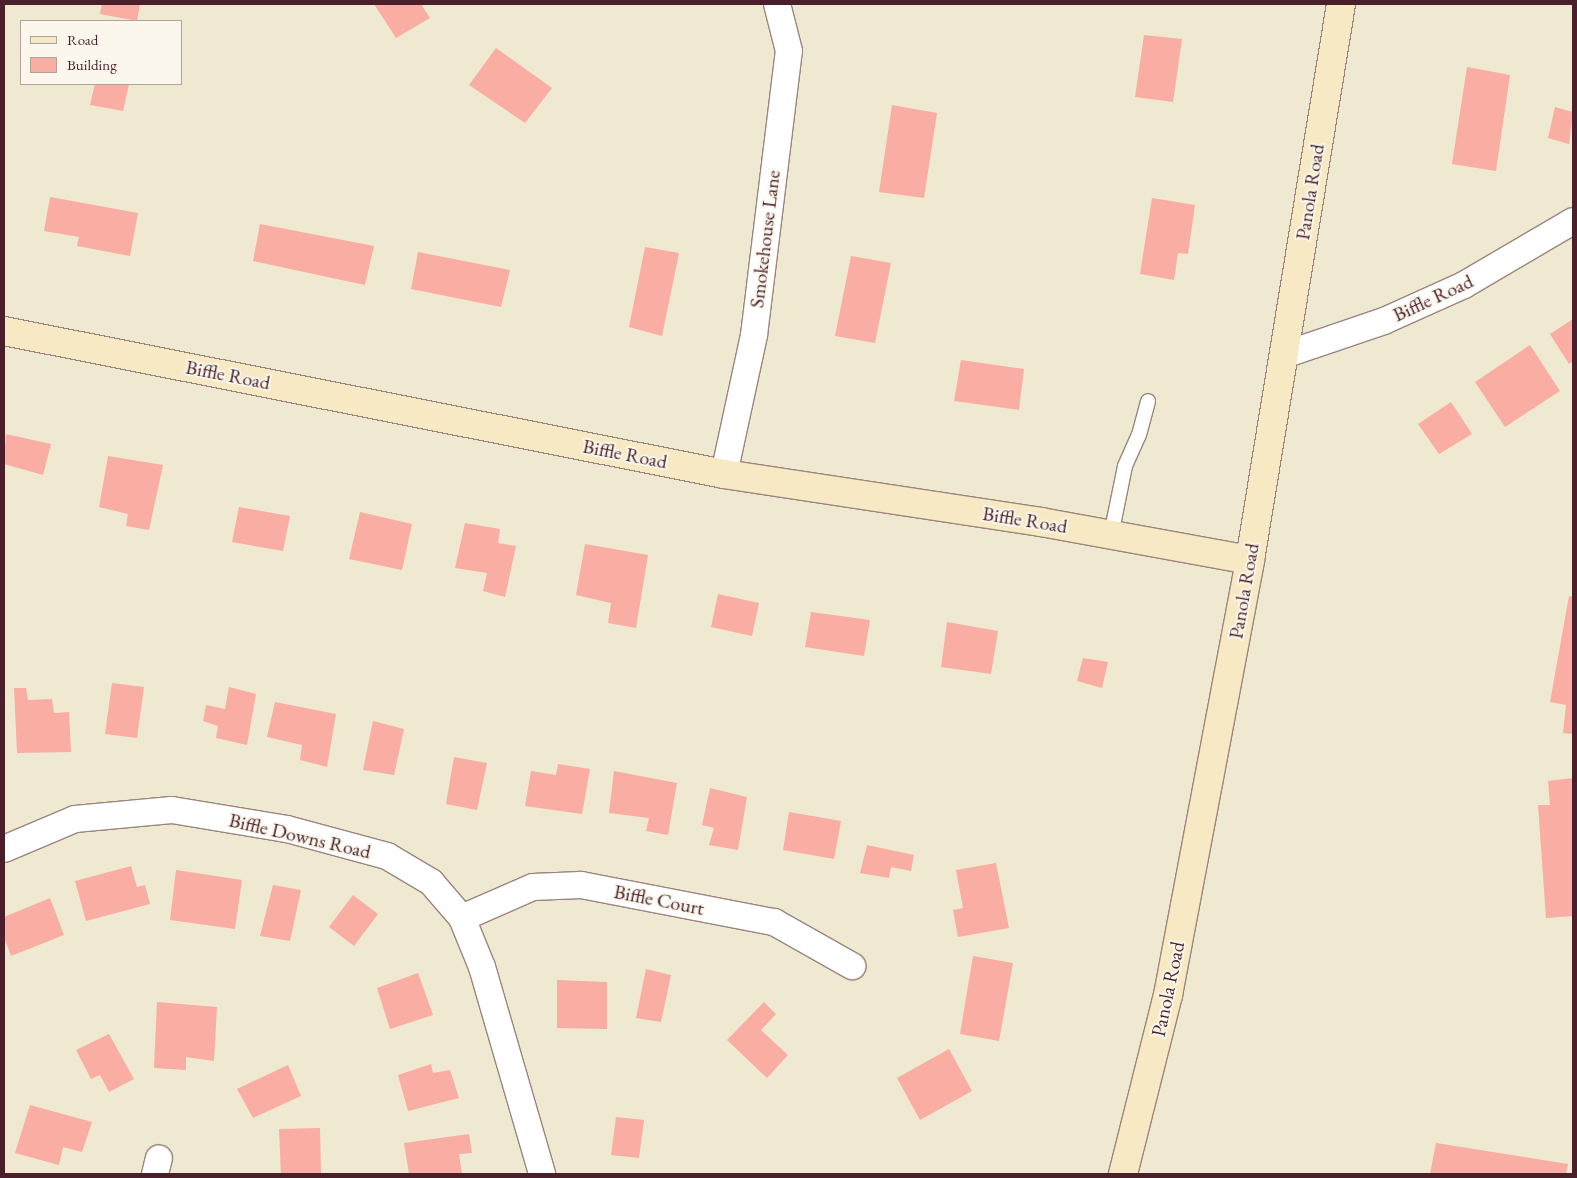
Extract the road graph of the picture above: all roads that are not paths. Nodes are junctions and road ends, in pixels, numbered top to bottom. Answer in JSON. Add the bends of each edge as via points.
{"nodes":[{"id":1,"x":778,"y":4,"type":"edge"},
{"id":2,"x":1341,"y":4,"type":"edge"},
{"id":3,"x":1573,"y":221,"type":"edge"},
{"id":4,"x":4,"y":331,"type":"edge"},
{"id":5,"x":1284,"y":355,"type":"junction"},
{"id":6,"x":1148,"y":401,"type":"dead end"},
{"id":7,"x":724,"y":474,"type":"junction"},
{"id":8,"x":1111,"y":535,"type":"junction"},
{"id":9,"x":1250,"y":560,"type":"junction"},
{"id":10,"x":4,"y":849,"type":"edge"},
{"id":11,"x":462,"y":918,"type":"junction"},
{"id":12,"x":852,"y":966,"type":"dead end"},
{"id":13,"x":1129,"y":1173,"type":"edge"},
{"id":14,"x":542,"y":1174,"type":"edge"}],
"edges":[{"from":1,"to":7,"type":"street","name":"Smokehouse Lane","via":[[789,51],[754,335]]},
{"from":2,"to":5,"type":"street","name":"Panola Road"},
{"from":3,"to":5,"type":"street","name":"Biffle Road","via":[[1464,285],[1384,321]]},
{"from":4,"to":7,"type":"street","name":"Biffle Road"},
{"from":5,"to":9,"type":"street","name":"Panola Road"},
{"from":6,"to":8,"type":"lane","via":[[1139,435],[1125,466]]},
{"from":7,"to":8,"type":"street","name":"Biffle Road"},
{"from":8,"to":9,"type":"street","name":"Biffle Road"},
{"from":9,"to":13,"type":"street","name":"Panola Road","via":[[1168,995]]},
{"from":10,"to":11,"type":"street","name":"Biffle Downs Road","via":[[75,819],[172,810],[287,829],[387,856],[431,882]]},
{"from":11,"to":12,"type":"street","name":"Biffle Court","via":[[533,887],[581,885],[774,922]]},
{"from":11,"to":14,"type":"street","name":"Biffle Downs Road","via":[[482,967]]}]}
